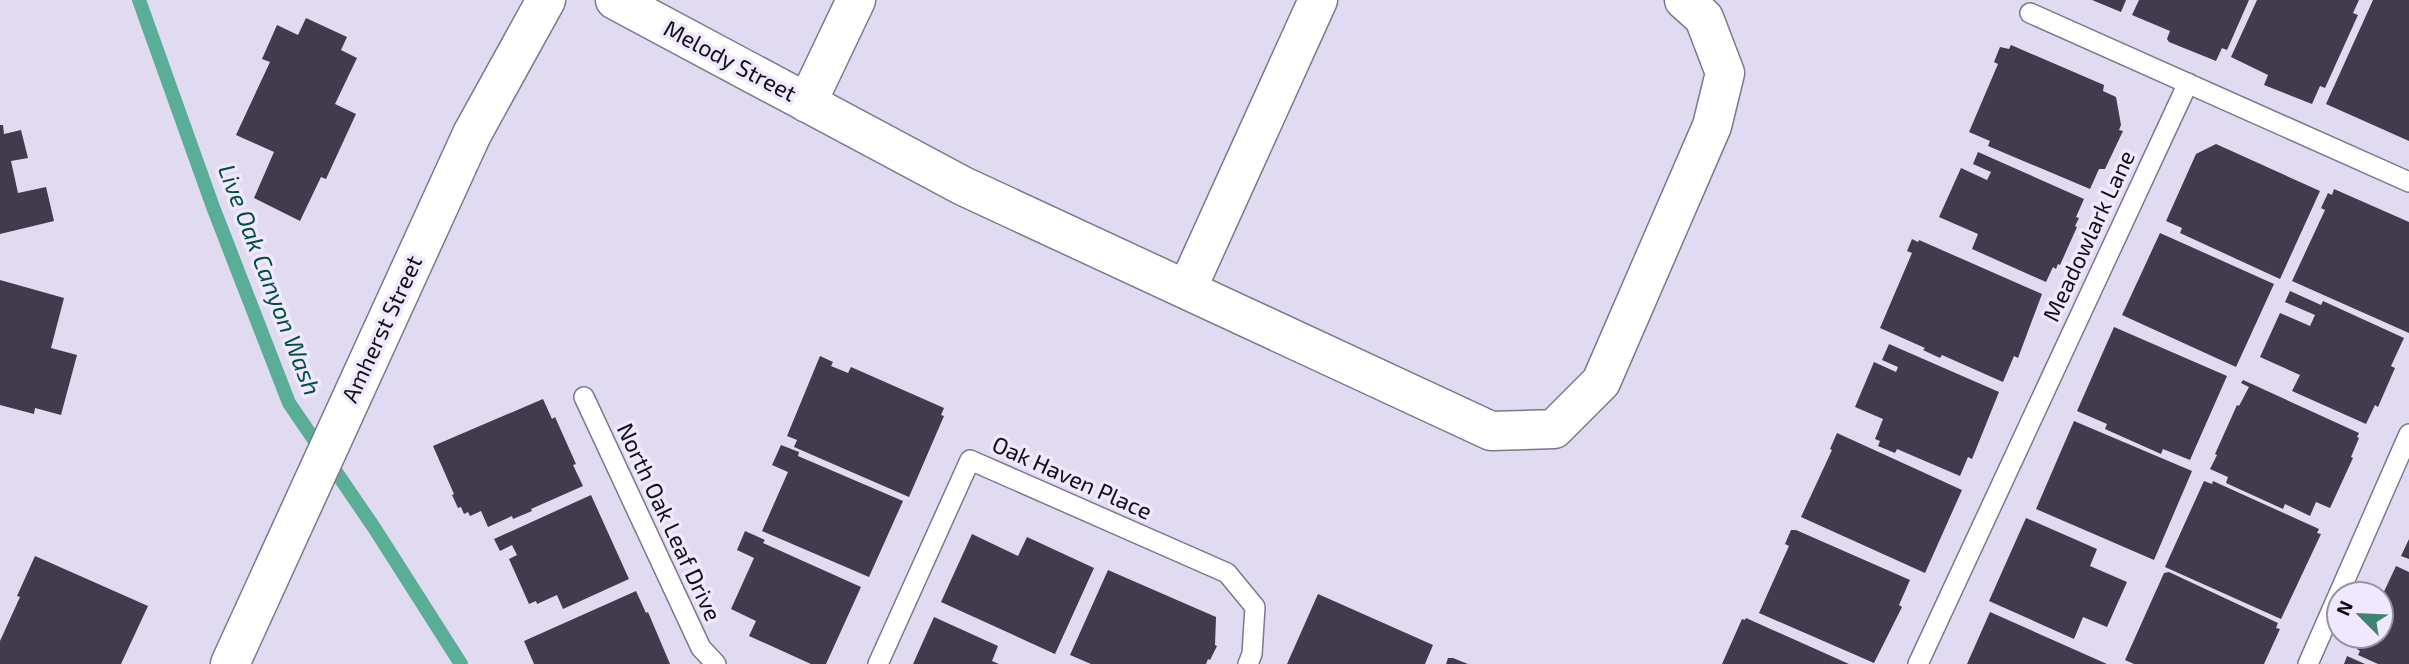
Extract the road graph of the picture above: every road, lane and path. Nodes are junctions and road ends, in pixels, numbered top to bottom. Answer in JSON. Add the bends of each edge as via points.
{"nodes":[{"id":1,"x":546,"y":0,"type":"edge"},
{"id":2,"x":615,"y":0,"type":"edge"},
{"id":3,"x":856,"y":0,"type":"edge"},
{"id":4,"x":1318,"y":0,"type":"edge"},
{"id":5,"x":1684,"y":0,"type":"edge"},
{"id":6,"x":2030,"y":13,"type":"dead end"},
{"id":7,"x":2188,"y":83,"type":"junction"},
{"id":8,"x":807,"y":103,"type":"junction"},
{"id":9,"x":2409,"y":182,"type":"edge"},
{"id":10,"x":1188,"y":289,"type":"junction"},
{"id":11,"x":584,"y":397,"type":"dead end"},
{"id":12,"x":2409,"y":434,"type":"edge"},
{"id":13,"x":230,"y":664,"type":"edge"},
{"id":14,"x":716,"y":664,"type":"edge"},
{"id":15,"x":878,"y":664,"type":"edge"},
{"id":16,"x":1248,"y":664,"type":"edge"},
{"id":17,"x":1918,"y":664,"type":"edge"},
{"id":18,"x":2308,"y":664,"type":"edge"}],
"edges":[{"from":1,"to":13,"type":"street","name":"Amherst Street","via":[[472,134]]},
{"from":2,"to":8,"type":"street","name":"Melody Street"},
{"from":3,"to":8,"type":"street"},
{"from":4,"to":10,"type":"street"},
{"from":5,"to":10,"type":"street","name":"Melody Street","via":[[1704,18],[1725,73],[1712,127],[1601,382],[1554,429],[1491,431]]},
{"from":6,"to":7,"type":"lane"},
{"from":7,"to":9,"type":"lane"},
{"from":7,"to":17,"type":"lane","name":"Meadowlark Lane"},
{"from":8,"to":10,"type":"street","name":"Melody Street","via":[[963,186]]},
{"from":11,"to":14,"type":"lane","name":"North Oak Leaf Drive","via":[[701,648]]},
{"from":12,"to":18,"type":"lane"},
{"from":15,"to":16,"type":"lane","name":"Oak Haven Place","via":[[970,460],[1227,573],[1255,607]]}]}
